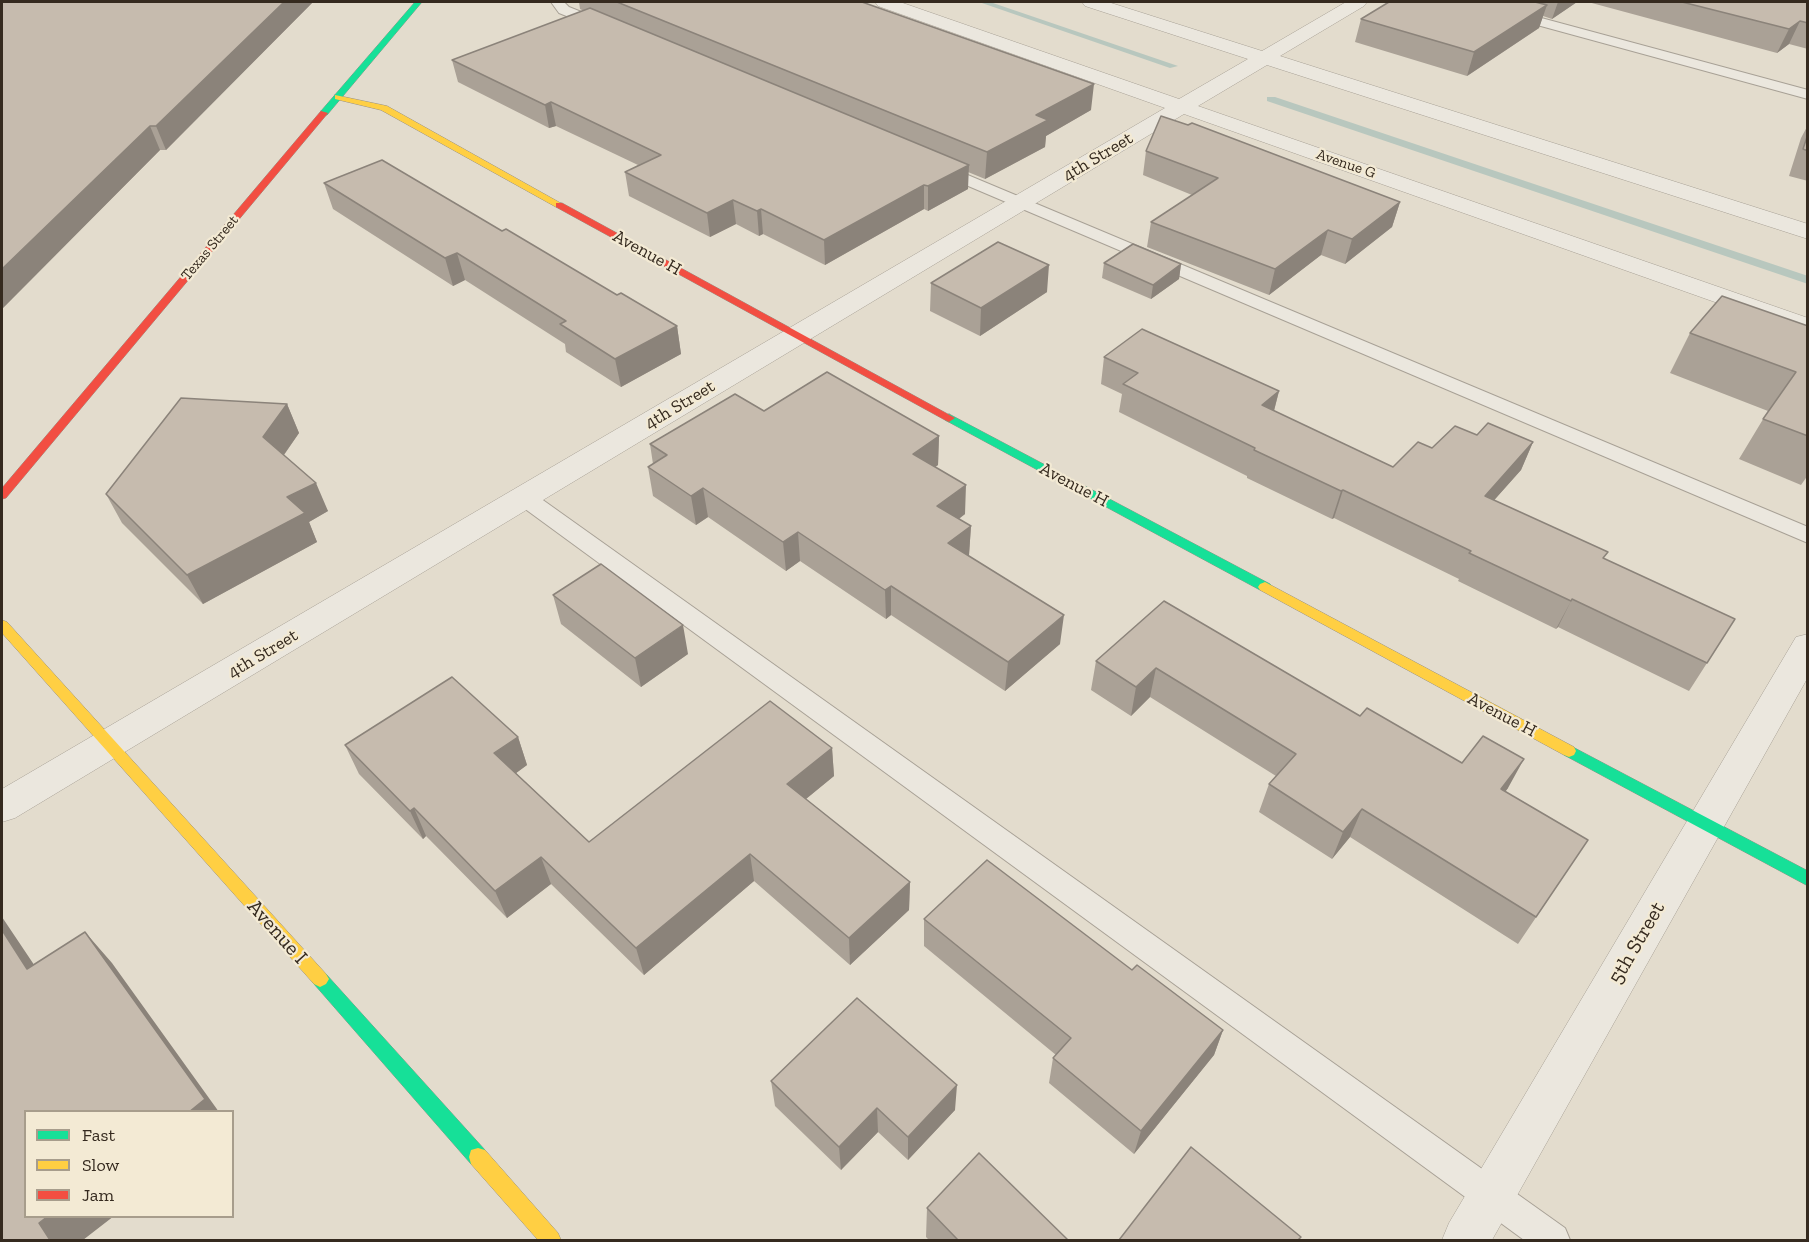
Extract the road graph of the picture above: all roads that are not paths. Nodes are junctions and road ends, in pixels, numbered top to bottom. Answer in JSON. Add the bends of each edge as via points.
{"nodes":[{"id":1,"x":418,"y":2,"type":"edge"},
{"id":2,"x":558,"y":2,"type":"edge"},
{"id":3,"x":884,"y":2,"type":"edge"},
{"id":4,"x":1092,"y":2,"type":"edge"},
{"id":5,"x":1358,"y":2,"type":"edge"},
{"id":6,"x":1469,"y":2,"type":"edge"},
{"id":7,"x":619,"y":33,"type":"edge"},
{"id":8,"x":1265,"y":57,"type":"junction"},
{"id":9,"x":1808,"y":95,"type":"edge"},
{"id":10,"x":338,"y":97,"type":"junction"},
{"id":11,"x":1182,"y":107,"type":"junction"},
{"id":12,"x":923,"y":161,"type":"edge"},
{"id":13,"x":1020,"y":203,"type":"junction"},
{"id":14,"x":1808,"y":232,"type":"edge"},
{"id":15,"x":1808,"y":327,"type":"edge"},
{"id":16,"x":797,"y":336,"type":"junction"},
{"id":17,"x":2,"y":495,"type":"edge"},
{"id":18,"x":525,"y":498,"type":"junction"},
{"id":19,"x":1808,"y":536,"type":"edge"},
{"id":20,"x":2,"y":625,"type":"edge"},
{"id":21,"x":1808,"y":646,"type":"edge"},
{"id":22,"x":111,"y":744,"type":"junction"},
{"id":23,"x":2,"y":807,"type":"edge"},
{"id":24,"x":1705,"y":824,"type":"junction"},
{"id":25,"x":1808,"y":879,"type":"edge"},
{"id":26,"x":1492,"y":1196,"type":"junction"},
{"id":27,"x":551,"y":1240,"type":"edge"},
{"id":28,"x":1466,"y":1240,"type":"edge"},
{"id":29,"x":1553,"y":1240,"type":"edge"}],
"edges":[{"from":1,"to":10,"type":"street","name":"Texas Street"},
{"from":2,"to":7,"type":"lane","via":[[564,10]]},
{"from":3,"to":11,"type":"street","name":"Avenue G"},
{"from":4,"to":8,"type":"street"},
{"from":5,"to":8,"type":"street","name":"4th Street"},
{"from":6,"to":9,"type":"lane"},
{"from":8,"to":11,"type":"street","name":"4th Street"},
{"from":8,"to":14,"type":"street"},
{"from":10,"to":16,"type":"street","name":"Avenue H","via":[[384,108]]},
{"from":10,"to":17,"type":"street","name":"Texas Street"},
{"from":11,"to":13,"type":"street","name":"4th Street"},
{"from":11,"to":15,"type":"street","name":"Avenue G"},
{"from":12,"to":13,"type":"lane"},
{"from":13,"to":16,"type":"street","name":"4th Street"},
{"from":13,"to":19,"type":"lane"},
{"from":16,"to":18,"type":"street","name":"4th Street"},
{"from":16,"to":24,"type":"street","name":"Avenue H"},
{"from":18,"to":22,"type":"street","name":"4th Street"},
{"from":18,"to":26,"type":"lane"},
{"from":20,"to":22,"type":"street","name":"Avenue I"},
{"from":21,"to":24,"type":"street","name":"5th Street"},
{"from":22,"to":23,"type":"street","name":"4th Street"},
{"from":22,"to":27,"type":"street","name":"Avenue I"},
{"from":24,"to":25,"type":"street","name":"Avenue H"},
{"from":24,"to":26,"type":"street","name":"5th Street"},
{"from":26,"to":28,"type":"street","name":"5th Street"},
{"from":26,"to":29,"type":"lane"}]}
